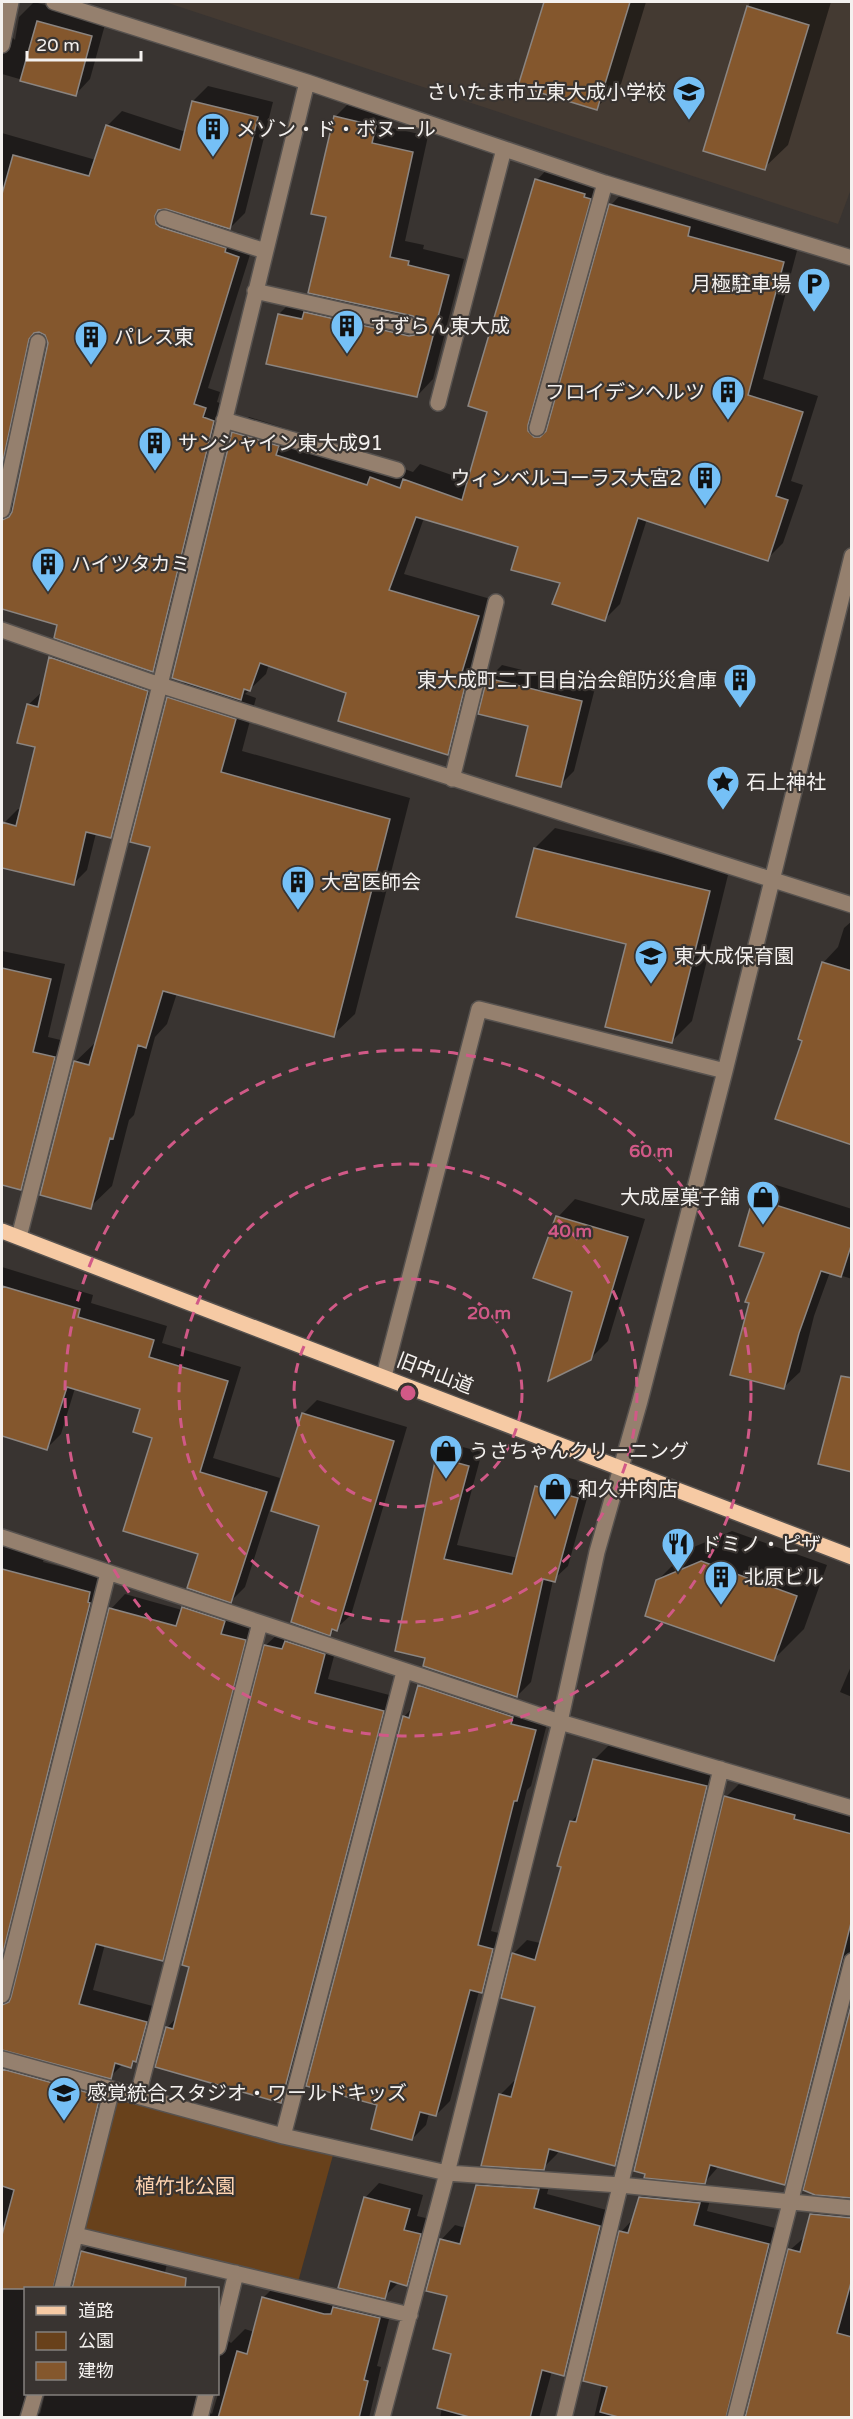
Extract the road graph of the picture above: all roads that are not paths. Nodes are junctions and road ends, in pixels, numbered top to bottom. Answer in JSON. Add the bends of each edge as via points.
{"nodes":[{"id":1,"x":11,"y":2,"type":"edge"},
{"id":2,"x":54,"y":2,"type":"edge"},
{"id":3,"x":2,"y":45,"type":"edge"},
{"id":4,"x":307,"y":82,"type":"junction"},
{"id":5,"x":504,"y":149,"type":"junction"},
{"id":6,"x":605,"y":183,"type":"junction"},
{"id":7,"x":164,"y":218,"type":"dead end"},
{"id":8,"x":265,"y":251,"type":"junction"},
{"id":9,"x":852,"y":258,"type":"edge"},
{"id":10,"x":255,"y":291,"type":"junction"},
{"id":11,"x":411,"y":326,"type":"dead end"},
{"id":12,"x":38,"y":342,"type":"dead end"},
{"id":13,"x":438,"y":403,"type":"dead end"},
{"id":14,"x":224,"y":420,"type":"junction"},
{"id":15,"x":537,"y":428,"type":"dead end"},
{"id":16,"x":397,"y":470,"type":"dead end"},
{"id":17,"x":2,"y":510,"type":"edge"},
{"id":18,"x":852,"y":556,"type":"edge"},
{"id":19,"x":496,"y":602,"type":"dead end"},
{"id":20,"x":2,"y":630,"type":"edge"},
{"id":21,"x":160,"y":685,"type":"junction"},
{"id":22,"x":452,"y":778,"type":"junction"},
{"id":23,"x":772,"y":881,"type":"junction"},
{"id":24,"x":852,"y":905,"type":"edge"},
{"id":25,"x":725,"y":1071,"type":"junction"},
{"id":26,"x":2,"y":1231,"type":"edge"},
{"id":27,"x":19,"y":1237,"type":"junction"},
{"id":28,"x":384,"y":1376,"type":"junction"},
{"id":29,"x":621,"y":1469,"type":"junction"},
{"id":30,"x":2,"y":1537,"type":"edge"},
{"id":31,"x":852,"y":1557,"type":"edge"},
{"id":32,"x":108,"y":1573,"type":"junction"},
{"id":33,"x":260,"y":1623,"type":"junction"},
{"id":34,"x":404,"y":1672,"type":"junction"},
{"id":35,"x":560,"y":1722,"type":"junction"},
{"id":36,"x":720,"y":1769,"type":"junction"},
{"id":37,"x":852,"y":1808,"type":"edge"},
{"id":38,"x":852,"y":1961,"type":"edge"},
{"id":39,"x":2,"y":1995,"type":"edge"},
{"id":40,"x":2,"y":2060,"type":"edge"},
{"id":41,"x":112,"y":2089,"type":"junction"},
{"id":42,"x":138,"y":2095,"type":"junction"},
{"id":43,"x":283,"y":2136,"type":"junction"},
{"id":44,"x":447,"y":2173,"type":"junction"},
{"id":45,"x":620,"y":2185,"type":"junction"},
{"id":46,"x":790,"y":2203,"type":"junction"},
{"id":47,"x":852,"y":2208,"type":"edge"},
{"id":48,"x":76,"y":2235,"type":"junction"},
{"id":49,"x":236,"y":2273,"type":"junction"},
{"id":50,"x":63,"y":2287,"type":"edge"},
{"id":51,"x":410,"y":2315,"type":"junction"},
{"id":52,"x":219,"y":2344,"type":"edge"},
{"id":53,"x":35,"y":2395,"type":"edge"},
{"id":54,"x":206,"y":2395,"type":"edge"},
{"id":55,"x":28,"y":2418,"type":"edge"},
{"id":56,"x":200,"y":2418,"type":"edge"},
{"id":57,"x":382,"y":2418,"type":"edge"},
{"id":58,"x":564,"y":2418,"type":"edge"},
{"id":59,"x":735,"y":2418,"type":"edge"}],
"edges":[{"from":1,"to":3,"type":"street"},
{"from":2,"to":4,"type":"street"},
{"from":4,"to":5,"type":"street"},
{"from":4,"to":8,"type":"street"},
{"from":5,"to":6,"type":"street"},
{"from":5,"to":13,"type":"street"},
{"from":6,"to":9,"type":"street"},
{"from":6,"to":15,"type":"street"},
{"from":7,"to":8,"type":"street"},
{"from":8,"to":10,"type":"street"},
{"from":10,"to":11,"type":"street"},
{"from":10,"to":14,"type":"street"},
{"from":12,"to":17,"type":"street"},
{"from":14,"to":16,"type":"street"},
{"from":14,"to":21,"type":"street"},
{"from":18,"to":23,"type":"street"},
{"from":19,"to":22,"type":"street"},
{"from":20,"to":21,"type":"street"},
{"from":21,"to":22,"type":"street"},
{"from":21,"to":27,"type":"street"},
{"from":22,"to":23,"type":"street"},
{"from":23,"to":24,"type":"street"},
{"from":23,"to":25,"type":"street"},
{"from":25,"to":28,"type":"street","via":[[479,1009]]},
{"from":25,"to":29,"type":"street"},
{"from":26,"to":27,"type":"main road","name":"旧中山道"},
{"from":27,"to":28,"type":"main road","name":"旧中山道"},
{"from":28,"to":29,"type":"main road","name":"旧中山道"},
{"from":29,"to":31,"type":"main road","name":"旧中山道"},
{"from":29,"to":35,"type":"street","via":[[597,1552]]},
{"from":30,"to":32,"type":"street"},
{"from":32,"to":33,"type":"street"},
{"from":32,"to":39,"type":"street"},
{"from":33,"to":34,"type":"street"},
{"from":33,"to":42,"type":"street"},
{"from":34,"to":35,"type":"street"},
{"from":34,"to":43,"type":"street"},
{"from":35,"to":36,"type":"street"},
{"from":35,"to":44,"type":"street"},
{"from":36,"to":37,"type":"street"},
{"from":36,"to":45,"type":"street"},
{"from":38,"to":46,"type":"street"},
{"from":40,"to":41,"type":"street"},
{"from":41,"to":42,"type":"street"},
{"from":41,"to":48,"type":"street"},
{"from":42,"to":43,"type":"street"},
{"from":43,"to":44,"type":"street"},
{"from":44,"to":45,"type":"street"},
{"from":44,"to":51,"type":"street"},
{"from":45,"to":46,"type":"street"},
{"from":45,"to":58,"type":"street"},
{"from":46,"to":47,"type":"street"},
{"from":46,"to":59,"type":"street"},
{"from":48,"to":49,"type":"street"},
{"from":48,"to":50,"type":"street"},
{"from":49,"to":51,"type":"street"},
{"from":49,"to":52,"type":"street"},
{"from":51,"to":57,"type":"street"},
{"from":53,"to":55,"type":"street"},
{"from":54,"to":56,"type":"street"}]}
